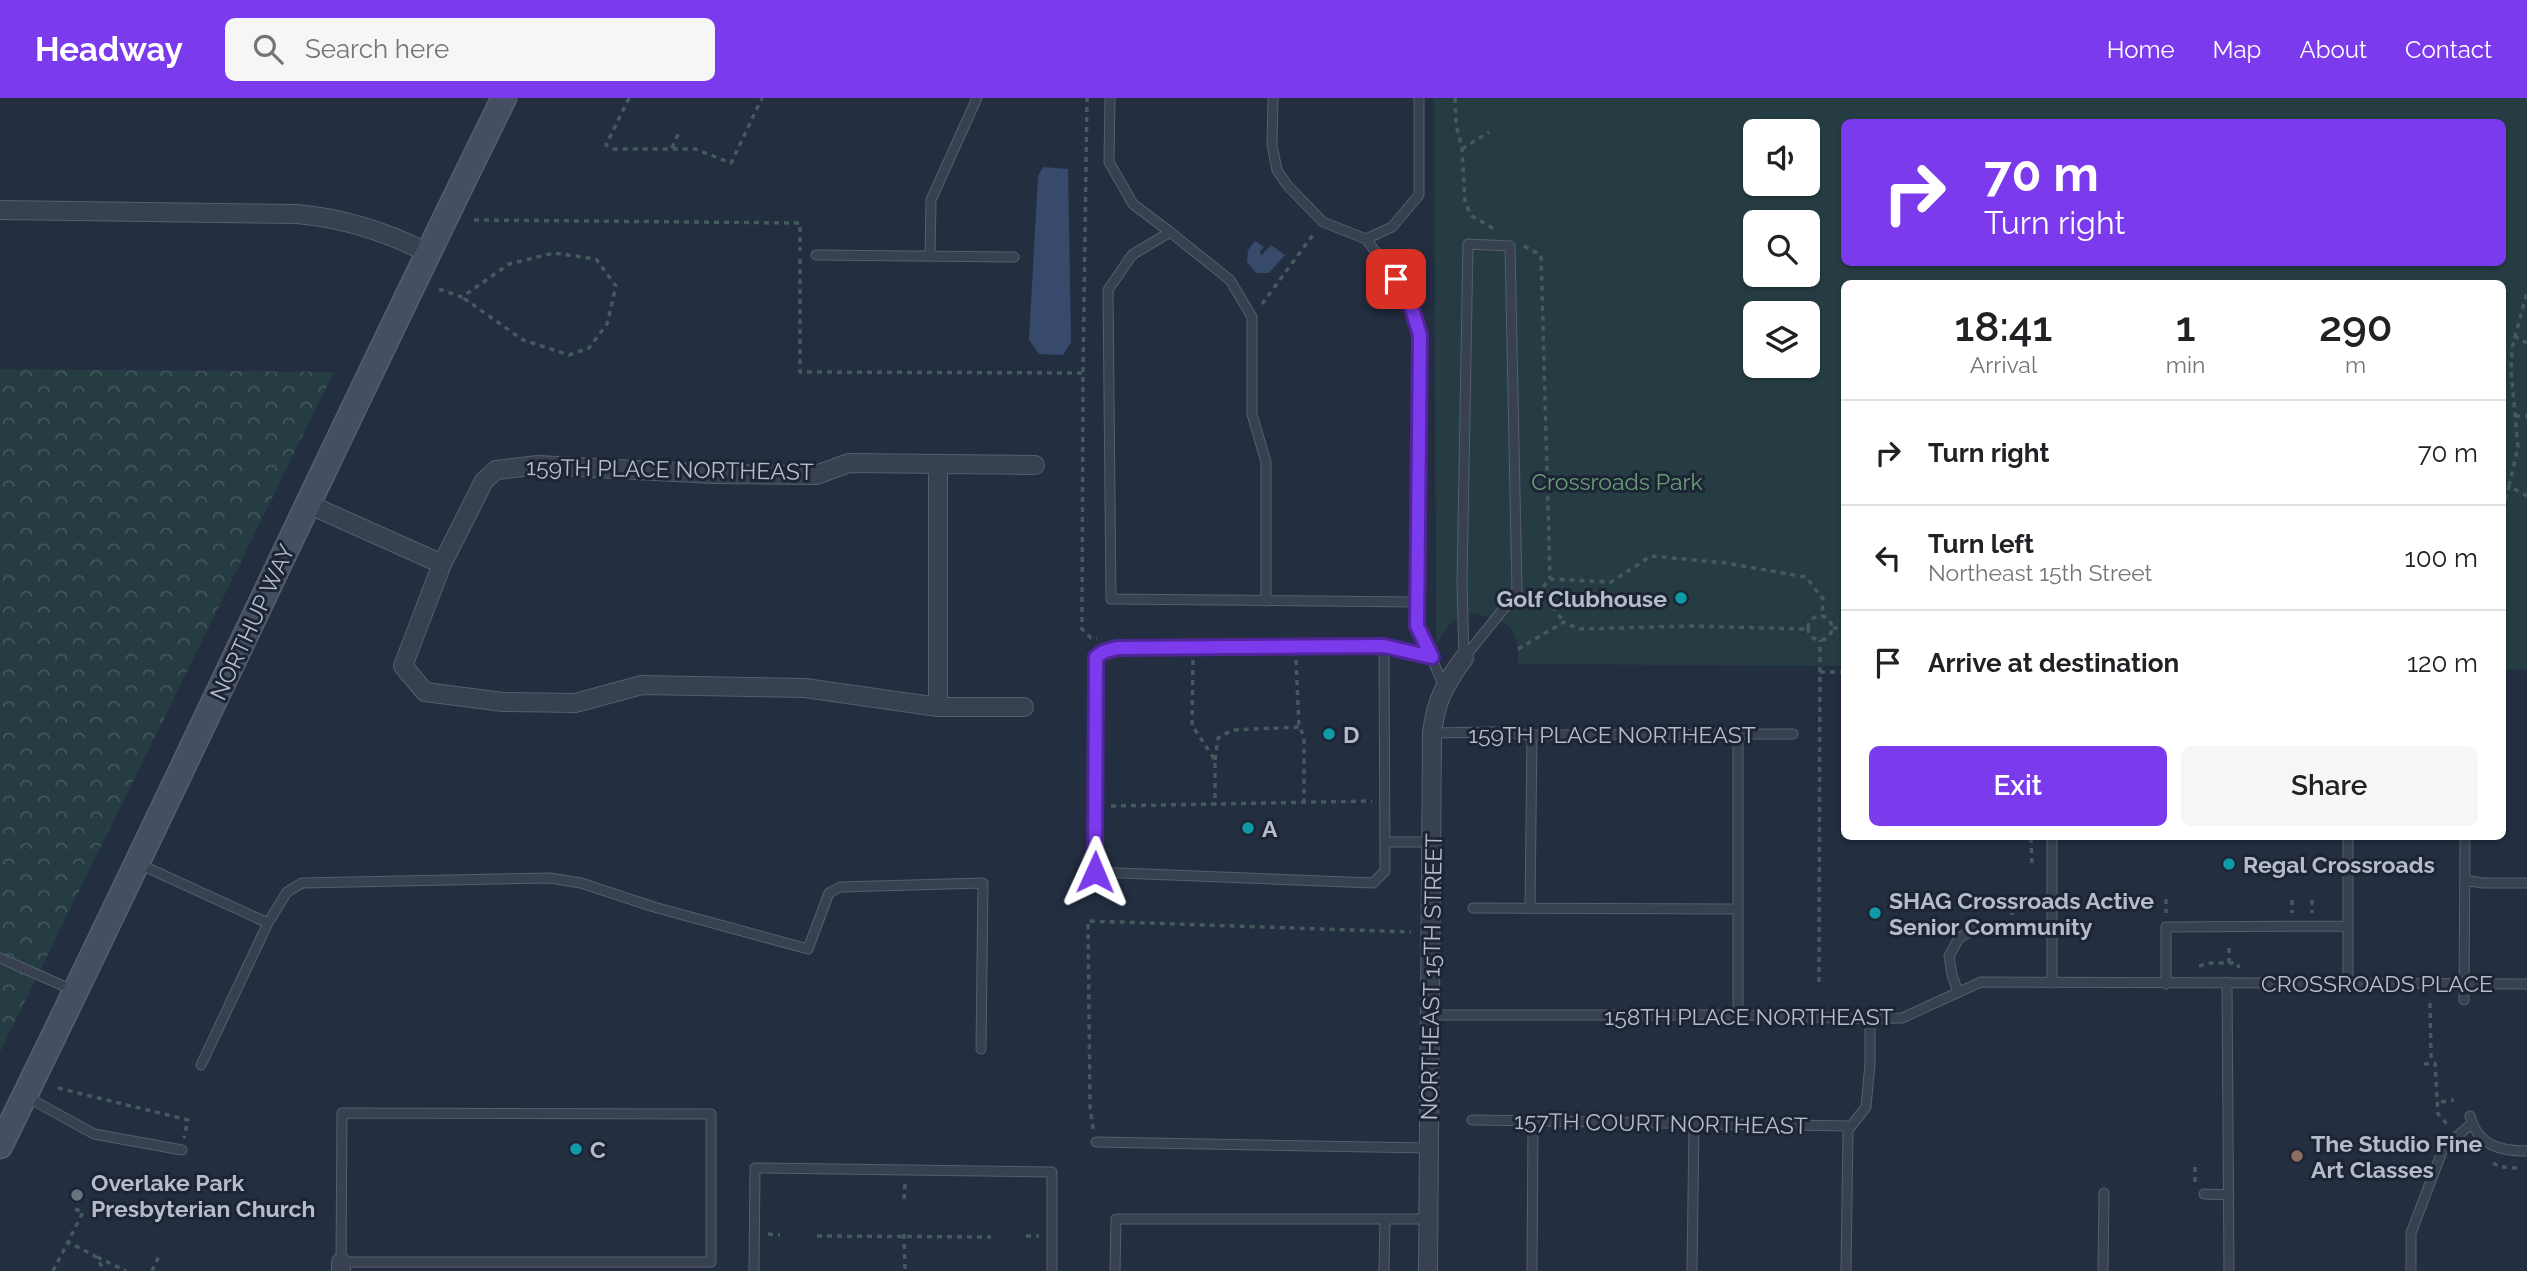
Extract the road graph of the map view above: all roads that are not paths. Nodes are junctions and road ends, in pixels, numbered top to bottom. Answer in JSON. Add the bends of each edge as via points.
{"nodes":[{"id":1,"x":504,"y":98,"type":"edge"},
{"id":2,"x":977,"y":98,"type":"edge"},
{"id":3,"x":1110,"y":98,"type":"edge"},
{"id":4,"x":1273,"y":98,"type":"edge"},
{"id":5,"x":1419,"y":98,"type":"edge"},
{"id":6,"x":0,"y":211,"type":"edge"},
{"id":7,"x":1170,"y":232,"type":"junction"},
{"id":8,"x":1366,"y":239,"type":"junction"},
{"id":9,"x":428,"y":253,"type":"junction"},
{"id":10,"x":816,"y":255,"type":"dead end"},
{"id":11,"x":930,"y":257,"type":"junction"},
{"id":12,"x":1014,"y":257,"type":"dead end"},
{"id":13,"x":938,"y":464,"type":"junction"},
{"id":14,"x":1035,"y":465,"type":"dead end"},
{"id":15,"x":308,"y":504,"type":"junction"},
{"id":16,"x":442,"y":564,"type":"junction"},
{"id":17,"x":1266,"y":601,"type":"junction"},
{"id":18,"x":1417,"y":602,"type":"junction"},
{"id":19,"x":1384,"y":646,"type":"junction"},
{"id":20,"x":1432,"y":657,"type":"junction"},
{"id":21,"x":1464,"y":658,"type":"junction"},
{"id":22,"x":1444,"y":686,"type":"junction"},
{"id":23,"x":1024,"y":706,"type":"dead end"},
{"id":24,"x":938,"y":707,"type":"junction"},
{"id":25,"x":1432,"y":733,"type":"junction"},
{"id":26,"x":1793,"y":734,"type":"dead end"},
{"id":27,"x":1532,"y":735,"type":"junction"},
{"id":28,"x":1738,"y":735,"type":"junction"},
{"id":29,"x":2052,"y":840,"type":"edge"},
{"id":30,"x":2348,"y":840,"type":"edge"},
{"id":31,"x":2465,"y":840,"type":"edge"},
{"id":32,"x":1386,"y":842,"type":"junction"},
{"id":33,"x":1432,"y":842,"type":"junction"},
{"id":34,"x":138,"y":863,"type":"junction"},
{"id":35,"x":2466,"y":880,"type":"junction"},
{"id":36,"x":2527,"y":883,"type":"edge"},
{"id":37,"x":1473,"y":908,"type":"dead end"},
{"id":38,"x":1530,"y":908,"type":"junction"},
{"id":39,"x":1738,"y":909,"type":"junction"},
{"id":40,"x":268,"y":923,"type":"junction"},
{"id":41,"x":2348,"y":926,"type":"junction"},
{"id":42,"x":2052,"y":930,"type":"junction"},
{"id":43,"x":0,"y":958,"type":"edge"},
{"id":44,"x":2227,"y":982,"type":"junction"},
{"id":45,"x":2348,"y":982,"type":"junction"},
{"id":46,"x":2052,"y":983,"type":"junction"},
{"id":47,"x":2166,"y":984,"type":"junction"},
{"id":48,"x":2464,"y":984,"type":"junction"},
{"id":49,"x":2527,"y":984,"type":"edge"},
{"id":50,"x":77,"y":992,"type":"junction"},
{"id":51,"x":1958,"y":992,"type":"junction"},
{"id":52,"x":2463,"y":1000,"type":"dead end"},
{"id":53,"x":1431,"y":1014,"type":"junction"},
{"id":54,"x":1738,"y":1015,"type":"junction"},
{"id":55,"x":1870,"y":1019,"type":"junction"},
{"id":56,"x":981,"y":1049,"type":"dead end"},
{"id":57,"x":201,"y":1065,"type":"dead end"},
{"id":58,"x":25,"y":1096,"type":"junction"},
{"id":59,"x":1472,"y":1120,"type":"dead end"},
{"id":60,"x":1533,"y":1121,"type":"junction"},
{"id":61,"x":1694,"y":1124,"type":"junction"},
{"id":62,"x":1850,"y":1126,"type":"junction"},
{"id":63,"x":1096,"y":1142,"type":"road end"},
{"id":64,"x":0,"y":1146,"type":"edge"},
{"id":65,"x":1429,"y":1148,"type":"junction"},
{"id":66,"x":182,"y":1150,"type":"road end"},
{"id":67,"x":2527,"y":1151,"type":"edge"},
{"id":68,"x":2104,"y":1193,"type":"dead end"},
{"id":69,"x":2204,"y":1194,"type":"dead end"},
{"id":70,"x":2229,"y":1195,"type":"junction"},
{"id":71,"x":1385,"y":1219,"type":"junction"},
{"id":72,"x":1429,"y":1219,"type":"junction"},
{"id":73,"x":341,"y":1267,"type":"edge"},
{"id":74,"x":754,"y":1271,"type":"edge"},
{"id":75,"x":1052,"y":1271,"type":"edge"},
{"id":76,"x":1115,"y":1271,"type":"edge"},
{"id":77,"x":1384,"y":1271,"type":"edge"},
{"id":78,"x":1428,"y":1271,"type":"edge"},
{"id":79,"x":1532,"y":1271,"type":"edge"},
{"id":80,"x":1692,"y":1271,"type":"edge"},
{"id":81,"x":1846,"y":1271,"type":"edge"},
{"id":82,"x":2103,"y":1271,"type":"edge"},
{"id":83,"x":2229,"y":1271,"type":"edge"},
{"id":84,"x":2411,"y":1271,"type":"edge"}],
"edges":[{"from":1,"to":9,"type":"street","name":"NORTHUP WAY"},
{"from":2,"to":11,"type":"lane","via":[[931,200]]},
{"from":3,"to":7,"type":"lane","via":[[1109,162],[1133,204]]},
{"from":4,"to":8,"type":"lane","via":[[1272,145],[1277,170],[1323,222]]},
{"from":5,"to":8,"type":"lane","via":[[1419,195],[1392,228]]},
{"from":6,"to":9,"type":"street","via":[[310,215],[354,223]]},
{"from":7,"to":17,"type":"lane","via":[[1230,280],[1252,317],[1252,414],[1266,462]]},
{"from":7,"to":17,"type":"lane","via":[[1132,255],[1108,290],[1111,599]]},
{"from":8,"to":18,"type":"lane","via":[[1402,289],[1420,335]]},
{"from":9,"to":15,"type":"street","name":"NORTHUP WAY"},
{"from":10,"to":11,"type":"lane"},
{"from":11,"to":12,"type":"lane"},
{"from":13,"to":14,"type":"street","name":"159TH PLACE NORTHEAST"},
{"from":13,"to":16,"type":"street","name":"159TH PLACE NORTHEAST","via":[[849,463],[816,475],[512,467],[496,471],[484,481]]},
{"from":13,"to":24,"type":"street"},
{"from":15,"to":16,"type":"street"},
{"from":15,"to":34,"type":"street","name":"NORTHUP WAY"},
{"from":16,"to":24,"type":"street","name":"159TH PLACE NORTHEAST","via":[[403,666],[425,692],[503,702],[575,703],[642,685],[806,688]]},
{"from":17,"to":18,"type":"lane"},
{"from":18,"to":20,"type":"lane","via":[[1417,626]]},
{"from":19,"to":20,"type":"lane"},
{"from":19,"to":32,"type":"lane"},
{"from":19,"to":32,"type":"lane","via":[[1117,648],[1096,657],[1095,872],[1373,883],[1385,871]]},
{"from":20,"to":22,"type":"lane"},
{"from":21,"to":21,"type":"lane","via":[[1517,592],[1510,246],[1468,244]]},
{"from":21,"to":22,"type":"street","name":"NORTHEAST 15TH STREET"},
{"from":22,"to":25,"type":"street","name":"NORTHEAST 15TH STREET"},
{"from":23,"to":24,"type":"street"},
{"from":25,"to":27,"type":"lane","name":"159TH PLACE NORTHEAST"},
{"from":25,"to":33,"type":"street","name":"NORTHEAST 15TH STREET"},
{"from":26,"to":28,"type":"lane","name":"159TH PLACE NORTHEAST"},
{"from":27,"to":28,"type":"lane","name":"159TH PLACE NORTHEAST"},
{"from":27,"to":38,"type":"lane"},
{"from":28,"to":39,"type":"lane"},
{"from":29,"to":42,"type":"lane"},
{"from":30,"to":41,"type":"lane"},
{"from":31,"to":35,"type":"lane"},
{"from":32,"to":33,"type":"lane"},
{"from":33,"to":53,"type":"street","name":"NORTHEAST 15TH STREET"},
{"from":34,"to":40,"type":"lane"},
{"from":34,"to":50,"type":"street","name":"NORTHUP WAY"},
{"from":35,"to":36,"type":"lane"},
{"from":35,"to":48,"type":"lane"},
{"from":37,"to":38,"type":"lane"},
{"from":38,"to":39,"type":"lane"},
{"from":39,"to":54,"type":"lane"},
{"from":40,"to":56,"type":"lane","via":[[287,892],[302,883],[550,878],[808,949],[829,893],[840,887],[984,883]]},
{"from":40,"to":57,"type":"lane"},
{"from":41,"to":45,"type":"lane"},
{"from":41,"to":47,"type":"lane","via":[[2166,927]]},
{"from":42,"to":46,"type":"lane"},
{"from":42,"to":51,"type":"lane","via":[[1974,929],[1959,938],[1949,956]]},
{"from":43,"to":50,"type":"lane"},
{"from":44,"to":45,"type":"lane","name":"CROSSROADS PLACE"},
{"from":44,"to":47,"type":"lane","name":"158TH PLACE NORTHEAST"},
{"from":44,"to":70,"type":"lane"},
{"from":45,"to":48,"type":"lane","name":"CROSSROADS PLACE"},
{"from":46,"to":47,"type":"lane","name":"158TH PLACE NORTHEAST"},
{"from":46,"to":51,"type":"lane","name":"158TH PLACE NORTHEAST","via":[[1981,982]]},
{"from":48,"to":49,"type":"lane","name":"CROSSROADS PLACE"},
{"from":48,"to":52,"type":"lane"},
{"from":50,"to":58,"type":"street","name":"NORTHUP WAY"},
{"from":51,"to":55,"type":"lane","name":"158TH PLACE NORTHEAST","via":[[1902,1018]]},
{"from":53,"to":54,"type":"lane","name":"158TH PLACE NORTHEAST"},
{"from":53,"to":65,"type":"street","name":"NORTHEAST 15TH STREET"},
{"from":54,"to":55,"type":"lane","name":"158TH PLACE NORTHEAST"},
{"from":55,"to":62,"type":"lane","via":[[1866,1107]]},
{"from":58,"to":64,"type":"street","name":"NORTHUP WAY"},
{"from":58,"to":66,"type":"lane","via":[[94,1134]]},
{"from":59,"to":60,"type":"lane","name":"157TH COURT NORTHEAST"},
{"from":60,"to":61,"type":"lane","name":"157TH COURT NORTHEAST"},
{"from":60,"to":79,"type":"lane"},
{"from":61,"to":62,"type":"lane","name":"157TH COURT NORTHEAST"},
{"from":61,"to":80,"type":"lane"},
{"from":62,"to":81,"type":"lane"},
{"from":63,"to":65,"type":"lane"},
{"from":65,"to":72,"type":"street","name":"NORTHEAST 15TH STREET"},
{"from":67,"to":84,"type":"lane","via":[[2495,1148],[2471,1120],[2443,1149],[2411,1233]]},
{"from":68,"to":82,"type":"lane"},
{"from":69,"to":70,"type":"lane"},
{"from":70,"to":83,"type":"lane"},
{"from":71,"to":72,"type":"lane"},
{"from":71,"to":76,"type":"lane","via":[[1116,1219]]},
{"from":71,"to":77,"type":"lane"},
{"from":72,"to":78,"type":"street","name":"NORTHEAST 15TH STREET"},
{"from":73,"to":73,"type":"lane","via":[[711,1262],[711,1114],[342,1113]]},
{"from":74,"to":75,"type":"lane","via":[[755,1168],[1052,1172]]}]}
